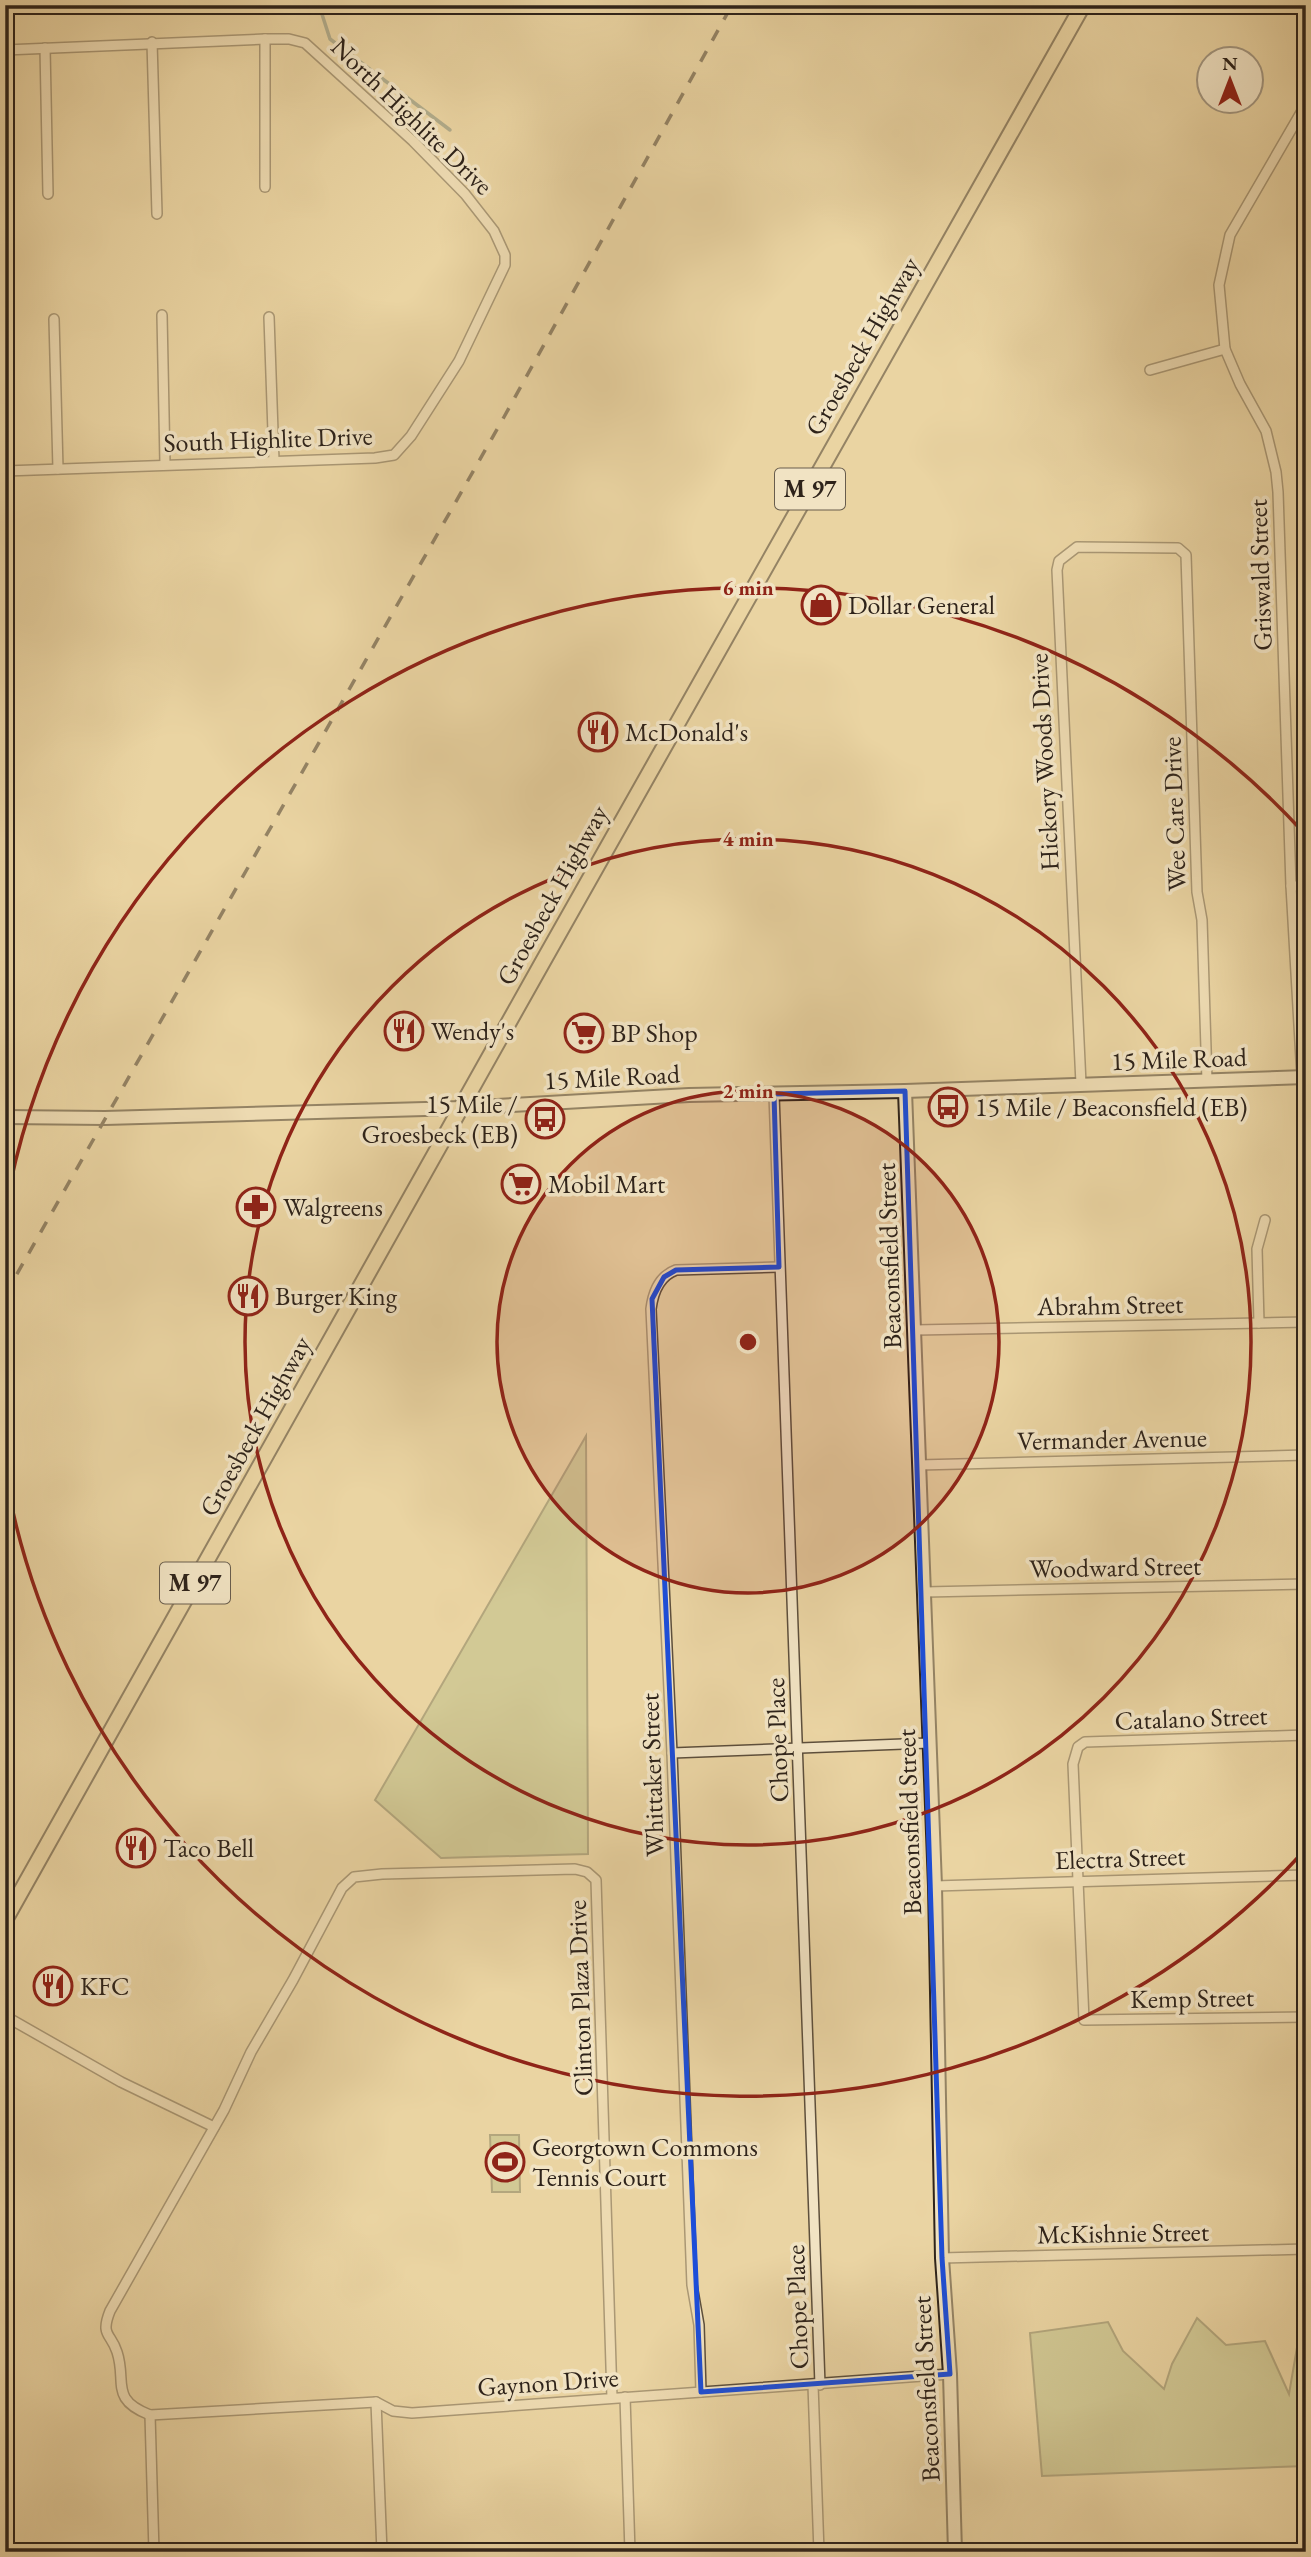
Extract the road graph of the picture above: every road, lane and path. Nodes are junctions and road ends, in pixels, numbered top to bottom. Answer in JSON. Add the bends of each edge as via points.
{"nodes":[{"id":1,"x":1083,"y":5,"type":"edge"},
{"id":2,"x":265,"y":39,"type":"junction"},
{"id":3,"x":152,"y":42,"type":"junction"},
{"id":4,"x":45,"y":48,"type":"junction"},
{"id":5,"x":5,"y":50,"type":"edge"},
{"id":6,"x":1306,"y":104,"type":"edge"},
{"id":7,"x":265,"y":187,"type":"dead end"},
{"id":8,"x":48,"y":194,"type":"dead end"},
{"id":9,"x":157,"y":214,"type":"dead end"},
{"id":10,"x":505,"y":265,"type":"joint"},
{"id":11,"x":162,"y":315,"type":"dead end"},
{"id":12,"x":270,"y":317,"type":"dead end"},
{"id":13,"x":54,"y":319,"type":"dead end"},
{"id":14,"x":1225,"y":349,"type":"junction"},
{"id":15,"x":1150,"y":370,"type":"dead end"},
{"id":16,"x":274,"y":461,"type":"junction"},
{"id":17,"x":165,"y":464,"type":"junction"},
{"id":18,"x":58,"y":469,"type":"junction"},
{"id":19,"x":5,"y":471,"type":"edge"},
{"id":20,"x":1178,"y":548,"type":"joint"},
{"id":21,"x":1291,"y":886,"type":"junction"},
{"id":22,"x":1306,"y":886,"type":"edge"},
{"id":23,"x":1304,"y":1077,"type":"edge"},
{"id":24,"x":1207,"y":1081,"type":"junction"},
{"id":25,"x":1081,"y":1084,"type":"junction"},
{"id":26,"x":905,"y":1091,"type":"junction"},
{"id":27,"x":774,"y":1094,"type":"junction"},
{"id":28,"x":461,"y":1108,"type":"junction"},
{"id":29,"x":5,"y":1117,"type":"edge"},
{"id":30,"x":1265,"y":1220,"type":"dead end"},
{"id":31,"x":779,"y":1267,"type":"junction"},
{"id":32,"x":1306,"y":1322,"type":"edge"},
{"id":33,"x":1259,"y":1323,"type":"junction"},
{"id":34,"x":916,"y":1330,"type":"junction"},
{"id":35,"x":1306,"y":1455,"type":"edge"},
{"id":36,"x":919,"y":1465,"type":"junction"},
{"id":37,"x":1306,"y":1584,"type":"edge"},
{"id":38,"x":925,"y":1592,"type":"junction"},
{"id":39,"x":1306,"y":1735,"type":"edge"},
{"id":40,"x":929,"y":1743,"type":"junction"},
{"id":41,"x":799,"y":1749,"type":"junction"},
{"id":42,"x":673,"y":1753,"type":"junction"},
{"id":43,"x":1306,"y":1875,"type":"edge"},
{"id":44,"x":1077,"y":1880,"type":"junction"},
{"id":45,"x":935,"y":1886,"type":"junction"},
{"id":46,"x":5,"y":1920,"type":"edge"},
{"id":47,"x":5,"y":2016,"type":"edge"},
{"id":48,"x":1306,"y":2017,"type":"edge"},
{"id":49,"x":214,"y":2127,"type":"junction"},
{"id":50,"x":1306,"y":2249,"type":"edge"},
{"id":51,"x":942,"y":2258,"type":"junction"},
{"id":52,"x":950,"y":2374,"type":"junction"},
{"id":53,"x":817,"y":2385,"type":"junction"},
{"id":54,"x":701,"y":2392,"type":"junction"},
{"id":55,"x":625,"y":2397,"type":"junction"},
{"id":56,"x":612,"y":2398,"type":"junction"},
{"id":57,"x":376,"y":2402,"type":"junction"},
{"id":58,"x":150,"y":2415,"type":"junction"},
{"id":59,"x":1306,"y":2549,"type":"edge"},
{"id":60,"x":155,"y":2552,"type":"edge"},
{"id":61,"x":382,"y":2552,"type":"edge"},
{"id":62,"x":630,"y":2552,"type":"edge"},
{"id":63,"x":819,"y":2552,"type":"edge"},
{"id":64,"x":955,"y":2552,"type":"edge"},
{"id":65,"x":1208,"y":2552,"type":"edge"}],
"edges":[{"from":1,"to":28,"type":"main road","name":"Groesbeck Highway","number":"M 97"},
{"from":2,"to":3,"type":"street","name":"North Highlite Drive"},
{"from":2,"to":7,"type":"street"},
{"from":2,"to":10,"type":"street","name":"North Highlite Drive","via":[[297,40],[313,48],[403,132],[486,219],[500,243]]},
{"from":3,"to":4,"type":"street","name":"North Highlite Drive"},
{"from":3,"to":9,"type":"street"},
{"from":4,"to":5,"type":"street","name":"North Highlite Drive"},
{"from":4,"to":8,"type":"street"},
{"from":6,"to":14,"type":"street","name":"Griswald Street","via":[[1230,235],[1219,285]]},
{"from":10,"to":16,"type":"street","name":"South Highlite Drive","via":[[459,361],[394,455]]},
{"from":11,"to":17,"type":"street"},
{"from":12,"to":16,"type":"street"},
{"from":13,"to":18,"type":"street"},
{"from":14,"to":15,"type":"street"},
{"from":14,"to":21,"type":"street","name":"Griswald Street","via":[[1266,431],[1276,472]]},
{"from":16,"to":17,"type":"street","name":"South Highlite Drive"},
{"from":17,"to":18,"type":"street","name":"South Highlite Drive"},
{"from":18,"to":19,"type":"street","name":"South Highlite Drive"},
{"from":20,"to":24,"type":"street","name":"Wee Care Drive","via":[[1186,555]]},
{"from":20,"to":25,"type":"street","name":"Hickory Woods Drive","via":[[1077,547],[1059,561],[1057,570]]},
{"from":21,"to":22,"type":"street"},
{"from":21,"to":23,"type":"street","name":"Griswald Street"},
{"from":23,"to":24,"type":"street","name":"15 Mile Road"},
{"from":24,"to":25,"type":"street","name":"15 Mile Road"},
{"from":25,"to":26,"type":"street","name":"15 Mile Road"},
{"from":26,"to":27,"type":"street","name":"15 Mile Road"},
{"from":26,"to":34,"type":"street","name":"Beaconsfield Street"},
{"from":27,"to":28,"type":"street","name":"15 Mile Road"},
{"from":27,"to":31,"type":"street","name":"Chope Place"},
{"from":28,"to":29,"type":"street","name":"15 Mile Road"},
{"from":28,"to":46,"type":"main road","name":"Groesbeck Highway","number":"M 97"},
{"from":30,"to":33,"type":"street","via":[[1257,1249]]},
{"from":31,"to":41,"type":"street","name":"Chope Place"},
{"from":31,"to":42,"type":"street","name":"Whittaker Street","via":[[676,1270],[664,1277],[652,1299]]},
{"from":32,"to":33,"type":"street","name":"Abrahm Street"},
{"from":33,"to":34,"type":"street","name":"Abrahm Street"},
{"from":34,"to":36,"type":"street","name":"Beaconsfield Street"},
{"from":35,"to":36,"type":"street","name":"Vermander Avenue"},
{"from":36,"to":38,"type":"street","name":"Beaconsfield Street"},
{"from":37,"to":38,"type":"street","name":"Woodward Street"},
{"from":38,"to":40,"type":"street","name":"Beaconsfield Street"},
{"from":39,"to":44,"type":"street","name":"Catalano Street","via":[[1085,1742],[1078,1747],[1073,1764]]},
{"from":40,"to":41,"type":"street"},
{"from":40,"to":45,"type":"street","name":"Beaconsfield Street"},
{"from":41,"to":42,"type":"street"},
{"from":41,"to":53,"type":"street","name":"Chope Place"},
{"from":42,"to":54,"type":"street","name":"Whittaker Street","via":[[692,2285],[699,2325]]},
{"from":43,"to":44,"type":"street","name":"Electra Street"},
{"from":44,"to":45,"type":"street","name":"Electra Street"},
{"from":44,"to":48,"type":"street","name":"Kemp Street","via":[[1082,2016],[1087,2021]]},
{"from":45,"to":51,"type":"street","name":"Beaconsfield Street"},
{"from":47,"to":49,"type":"street","via":[[121,2082]]},
{"from":49,"to":56,"type":"street","name":"Clinton Plaza Drive","via":[[348,1881],[382,1874],[575,1869],[593,1875],[598,1885]]},
{"from":49,"to":58,"type":"street","name":"Clinton Plaza Drive","via":[[107,2319],[107,2334],[117,2351],[120,2387],[131,2404]]},
{"from":50,"to":51,"type":"street","name":"McKishnie Street"},
{"from":51,"to":52,"type":"street","name":"Beaconsfield Street"},
{"from":52,"to":53,"type":"street","name":"Gaynon Drive"},
{"from":52,"to":64,"type":"street","name":"Beaconsfield Street"},
{"from":53,"to":54,"type":"street","name":"Gaynon Drive"},
{"from":53,"to":63,"type":"street","name":"Chope Place"},
{"from":54,"to":55,"type":"street","name":"Gaynon Drive"},
{"from":55,"to":56,"type":"street","name":"Gaynon Drive"},
{"from":55,"to":62,"type":"street"},
{"from":56,"to":57,"type":"street","name":"Gaynon Drive","via":[[412,2413],[393,2411]]},
{"from":57,"to":58,"type":"street","name":"Gaynon Drive"},
{"from":57,"to":61,"type":"street"},
{"from":58,"to":60,"type":"street"},
{"from":59,"to":65,"type":"street"}]}
